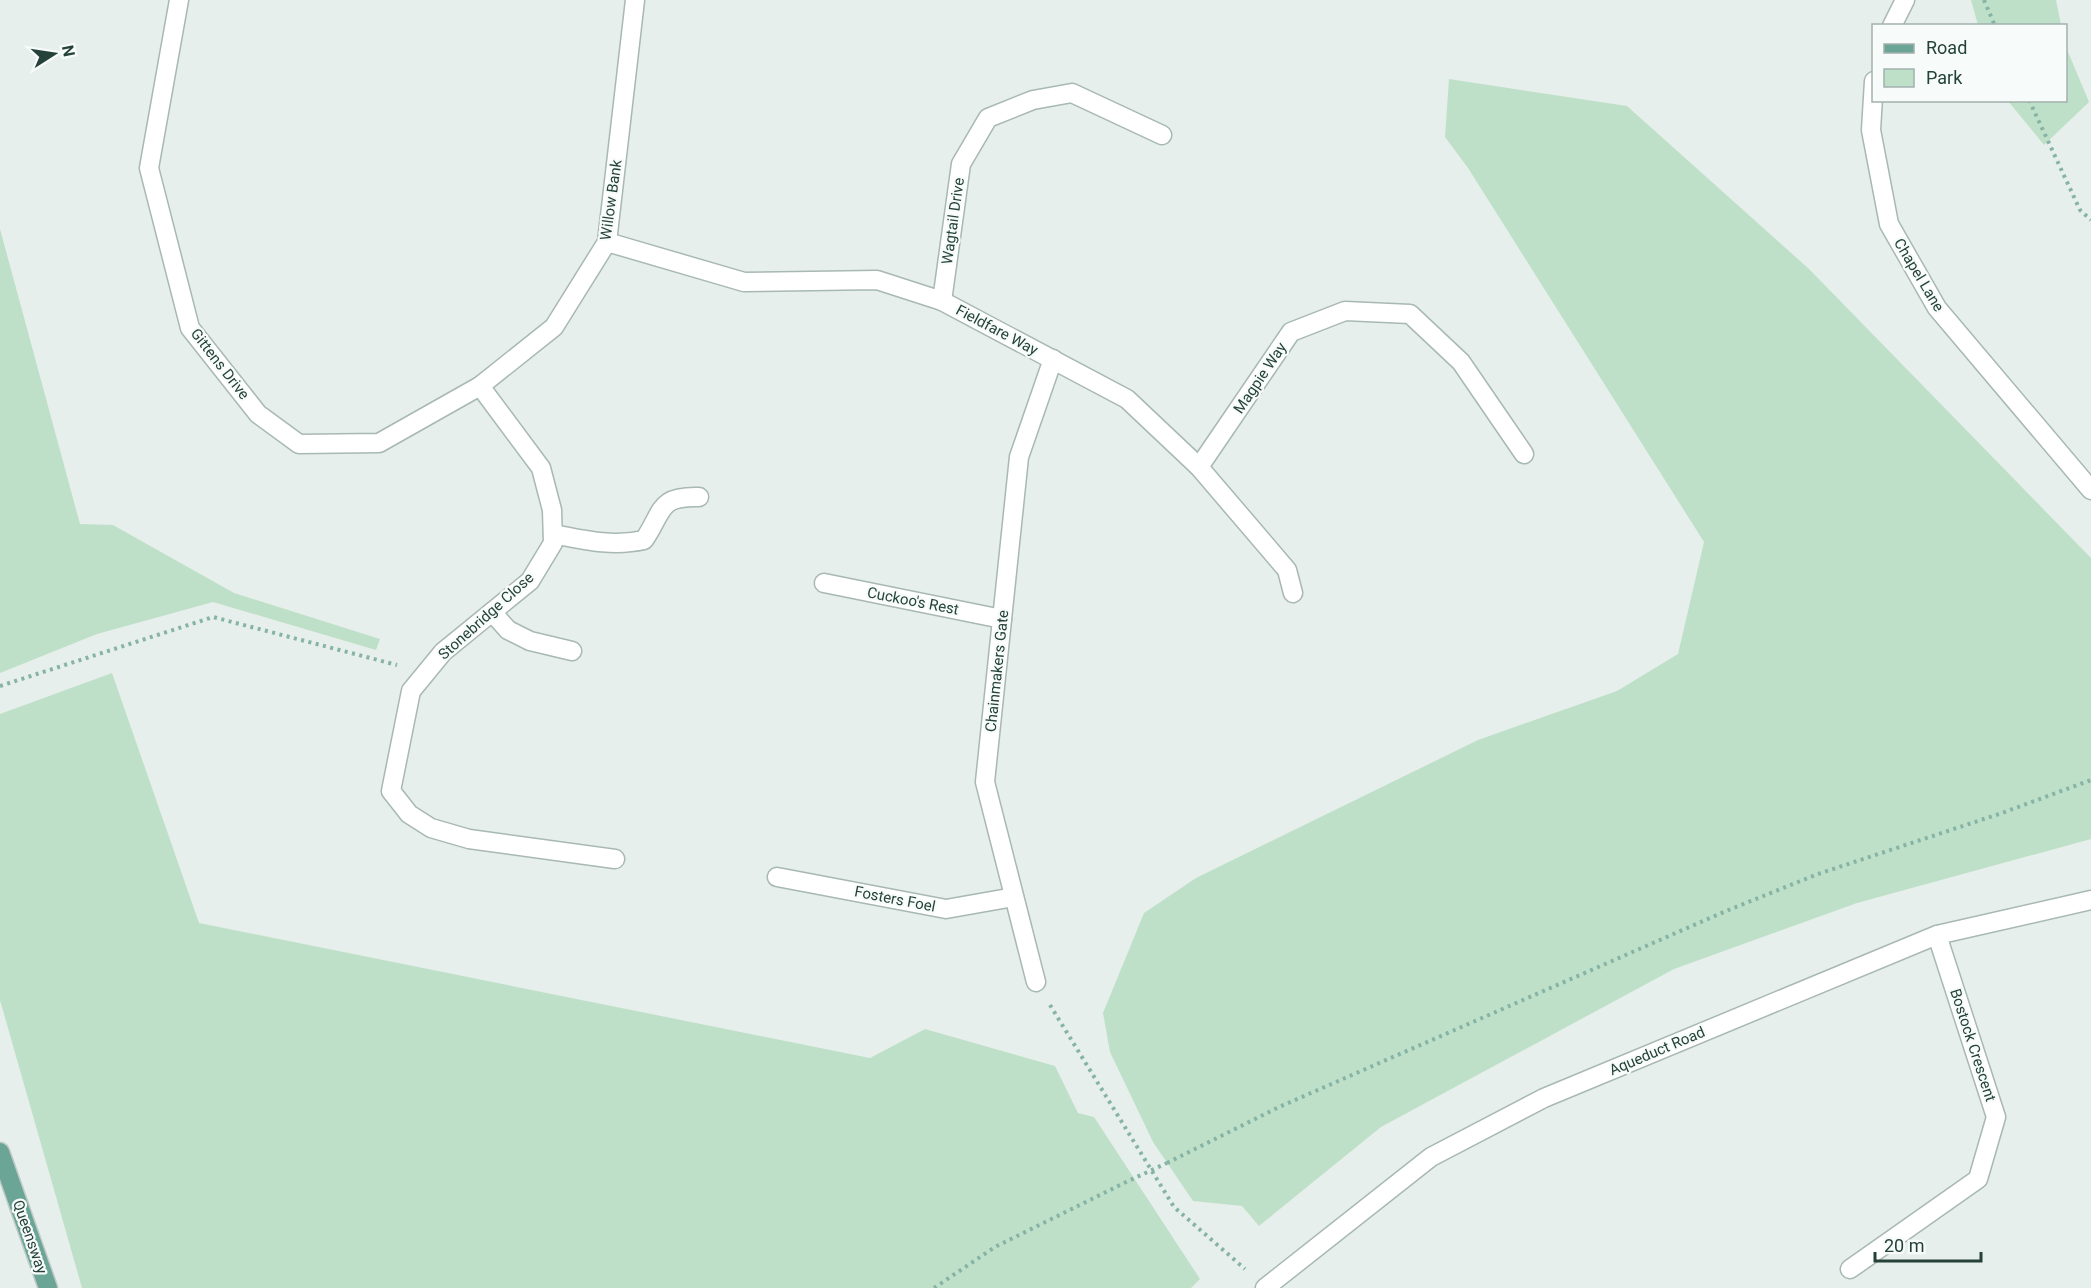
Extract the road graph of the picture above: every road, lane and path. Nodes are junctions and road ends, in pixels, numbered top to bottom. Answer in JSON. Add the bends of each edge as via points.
{"nodes":[{"id":1,"x":179,"y":0,"type":"edge"},
{"id":2,"x":635,"y":0,"type":"edge"},
{"id":3,"x":1905,"y":0,"type":"edge"},
{"id":4,"x":1984,"y":0,"type":"edge"},
{"id":5,"x":1893,"y":24,"type":"edge"},
{"id":6,"x":1994,"y":24,"type":"edge"},
{"id":7,"x":1873,"y":102,"type":"edge"},
{"id":8,"x":2030,"y":102,"type":"edge"},
{"id":9,"x":1161,"y":135,"type":"dead end"},
{"id":10,"x":2091,"y":220,"type":"edge"},
{"id":11,"x":607,"y":242,"type":"junction"},
{"id":12,"x":942,"y":301,"type":"junction"},
{"id":13,"x":1053,"y":359,"type":"junction"},
{"id":14,"x":480,"y":386,"type":"junction"},
{"id":15,"x":1524,"y":454,"type":"dead end"},
{"id":16,"x":1199,"y":467,"type":"junction"},
{"id":17,"x":2091,"y":490,"type":"edge"},
{"id":18,"x":699,"y":497,"type":"dead end"},
{"id":19,"x":553,"y":534,"type":"junction"},
{"id":20,"x":824,"y":584,"type":"dead end"},
{"id":21,"x":1293,"y":593,"type":"dead end"},
{"id":22,"x":492,"y":612,"type":"junction"},
{"id":23,"x":1002,"y":619,"type":"junction"},
{"id":24,"x":572,"y":651,"type":"dead end"},
{"id":25,"x":426,"y":673,"type":"junction"},
{"id":26,"x":0,"y":686,"type":"edge"},
{"id":27,"x":2091,"y":780,"type":"edge"},
{"id":28,"x":615,"y":859,"type":"dead end"},
{"id":29,"x":777,"y":878,"type":"dead end"},
{"id":30,"x":1014,"y":897,"type":"junction"},
{"id":31,"x":2091,"y":900,"type":"edge"},
{"id":32,"x":1937,"y":935,"type":"junction"},
{"id":33,"x":1036,"y":982,"type":"joint"},
{"id":34,"x":0,"y":1152,"type":"edge"},
{"id":35,"x":1850,"y":1269,"type":"dead end"},
{"id":36,"x":48,"y":1288,"type":"edge"},
{"id":37,"x":934,"y":1288,"type":"edge"},
{"id":38,"x":1265,"y":1288,"type":"edge"}],
"edges":[{"from":1,"to":14,"type":"street","name":"Gittens Drive","via":[[149,168],[190,328],[258,414],[298,444],[379,443]]},
{"from":2,"to":11,"type":"street","name":"Willow Bank"},
{"from":3,"to":5,"type":"street"},
{"from":4,"to":6,"type":"path"},
{"from":7,"to":17,"type":"street","name":"Chapel Lane","via":[[1871,130],[1889,224],[1937,308]]},
{"from":8,"to":10,"type":"path","via":[[2080,210]]},
{"from":9,"to":12,"type":"street","name":"Wagtail Drive","via":[[1072,93],[1033,100],[988,118],[961,164]]},
{"from":11,"to":12,"type":"street","name":"Fieldfare Way","via":[[744,282],[877,280]]},
{"from":11,"to":14,"type":"street","name":"Willow Bank","via":[[554,327]]},
{"from":12,"to":13,"type":"street","name":"Fieldfare Way"},
{"from":13,"to":16,"type":"street","name":"Fieldfare Way","via":[[1127,399]]},
{"from":13,"to":23,"type":"street","name":"Chainmakers Gate","via":[[1019,457]]},
{"from":14,"to":19,"type":"street","name":"Stonebridge Close","via":[[541,468],[552,510]]},
{"from":15,"to":16,"type":"street","name":"Magpie Way","via":[[1461,362],[1410,314],[1345,311],[1291,332]]},
{"from":16,"to":21,"type":"street","name":"Fieldfare Way","via":[[1287,570]]},
{"from":18,"to":19,"type":"street","via":[[671,500],[659,512],[644,540],[604,543]]},
{"from":19,"to":22,"type":"street","name":"Stonebridge Close","via":[[553,543],[530,581]]},
{"from":20,"to":23,"type":"street","name":"Cuckoo's Rest"},
{"from":22,"to":24,"type":"street","via":[[508,630],[530,641]]},
{"from":22,"to":25,"type":"street","name":"Stonebridge Close","via":[[443,652]]},
{"from":23,"to":30,"type":"street","name":"Chainmakers Gate","via":[[985,783]]},
{"from":25,"to":26,"type":"path","via":[[213,617]]},
{"from":25,"to":28,"type":"street","name":"Stonebridge Close","via":[[411,691],[391,791],[409,814],[431,828],[469,839]]},
{"from":27,"to":37,"type":"path","bridge":true,"via":[[1818,874],[1290,1102],[995,1247]]},
{"from":29,"to":30,"type":"street","name":"Fosters Foel","via":[[946,909]]},
{"from":30,"to":33,"type":"street","name":"Chainmakers Gate"},
{"from":31,"to":32,"type":"street","name":"Aqueduct Road"},
{"from":32,"to":35,"type":"street","name":"Bostock Crescent","via":[[1996,1117],[1978,1179]]},
{"from":32,"to":38,"type":"street","name":"Aqueduct Road","via":[[1544,1098],[1431,1157]]},
{"from":33,"to":38,"type":"path","via":[[1174,1207]]},
{"from":34,"to":36,"type":"main road","name":"Queensway"}]}
